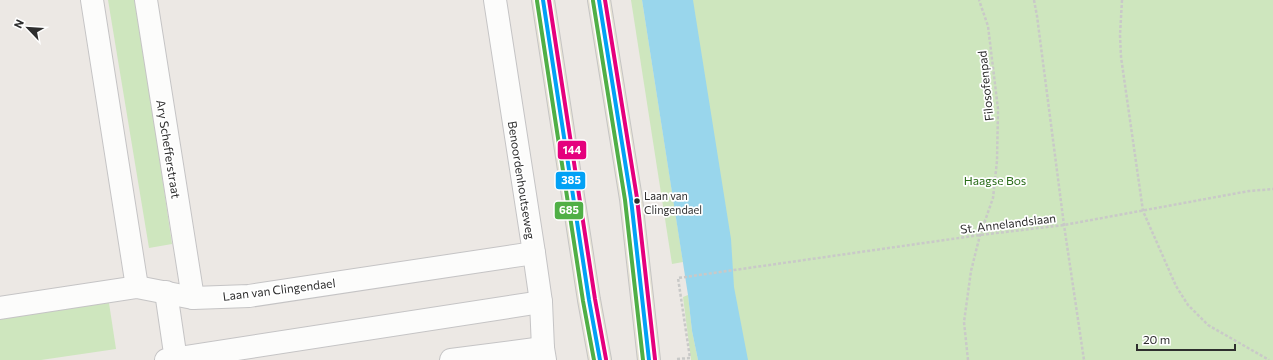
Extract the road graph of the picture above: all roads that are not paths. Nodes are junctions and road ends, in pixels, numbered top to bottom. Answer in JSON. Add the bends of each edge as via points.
{"nodes":[{"id":1,"x":92,"y":0,"type":"edge"},
{"id":2,"x":146,"y":0,"type":"edge"},
{"id":3,"x":494,"y":0,"type":"edge"},
{"id":4,"x":543,"y":0,"type":"edge"},
{"id":5,"x":599,"y":0,"type":"edge"},
{"id":6,"x":534,"y":253,"type":"junction"},
{"id":7,"x":137,"y":287,"type":"junction"},
{"id":8,"x":166,"y":292,"type":"junction"},
{"id":9,"x":193,"y":298,"type":"junction"},
{"id":10,"x":540,"y":302,"type":"junction"},
{"id":11,"x":0,"y":308,"type":"edge"},
{"id":12,"x":544,"y":354,"type":"edge"},
{"id":13,"x":172,"y":360,"type":"edge"},
{"id":14,"x":451,"y":360,"type":"edge"},
{"id":15,"x":600,"y":360,"type":"edge"},
{"id":16,"x":649,"y":360,"type":"edge"}],
"edges":[{"from":1,"to":7,"type":"street"},
{"from":2,"to":9,"type":"street","name":"Ary Schefferstraat"},
{"from":3,"to":6,"type":"street","name":"Benoordenhoutseweg"},
{"from":4,"to":15,"type":"main road"},
{"from":5,"to":16,"type":"main road","via":[[631,199]]},
{"from":6,"to":9,"type":"street","name":"Laan van Clingendael","via":[[249,296]]},
{"from":6,"to":10,"type":"street","name":"Benoordenhoutseweg"},
{"from":7,"to":8,"type":"street","name":"Laan van Clingendael"},
{"from":7,"to":11,"type":"street","name":"Laan van Clingendael"},
{"from":8,"to":9,"type":"street","name":"Laan van Clingendael"},
{"from":8,"to":13,"type":"street"},
{"from":10,"to":12,"type":"street","name":"Benoordenhoutseweg"},
{"from":10,"to":13,"type":"street"},
{"from":12,"to":14,"type":"street"}]}
